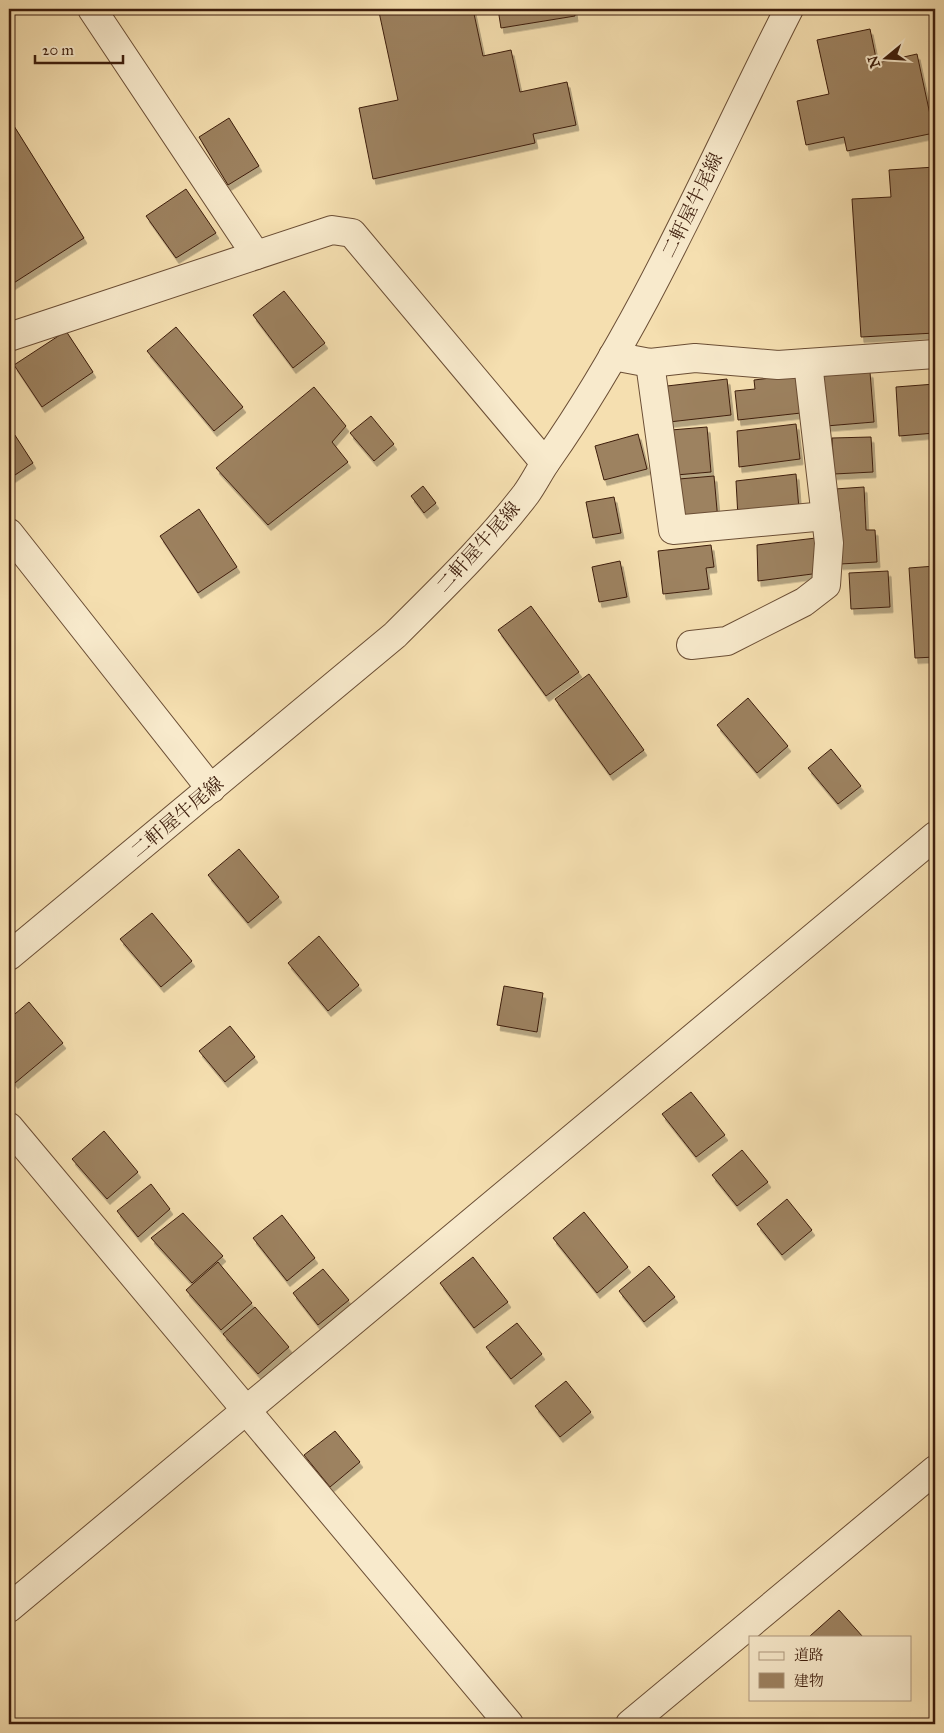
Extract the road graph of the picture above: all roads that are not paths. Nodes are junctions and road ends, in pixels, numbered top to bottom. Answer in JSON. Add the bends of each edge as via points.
{"nodes":[{"id":1,"x":92,"y":9,"type":"edge"},
{"id":2,"x":789,"y":9,"type":"edge"},
{"id":3,"x":256,"y":255,"type":"junction"},
{"id":4,"x":9,"y":337,"type":"edge"},
{"id":5,"x":935,"y":354,"type":"edge"},
{"id":6,"x":613,"y":356,"type":"junction"},
{"id":7,"x":650,"y":363,"type":"junction"},
{"id":8,"x":808,"y":363,"type":"junction"},
{"id":9,"x":545,"y":463,"type":"junction"},
{"id":10,"x":826,"y":516,"type":"junction"},
{"id":11,"x":9,"y":534,"type":"edge"},
{"id":12,"x":691,"y":645,"type":"dead end"},
{"id":13,"x":211,"y":789,"type":"junction"},
{"id":14,"x":935,"y":836,"type":"edge"},
{"id":15,"x":9,"y":956,"type":"edge"},
{"id":16,"x":9,"y":1127,"type":"edge"},
{"id":17,"x":244,"y":1411,"type":"junction"},
{"id":18,"x":935,"y":1470,"type":"edge"},
{"id":19,"x":9,"y":1608,"type":"edge"},
{"id":20,"x":509,"y":1724,"type":"edge"},
{"id":21,"x":630,"y":1724,"type":"edge"}],
"edges":[{"from":1,"to":3,"type":"street"},
{"from":2,"to":6,"type":"street","name":"二軒屋牛尾線","via":[[657,275]]},
{"from":3,"to":4,"type":"street"},
{"from":3,"to":9,"type":"street","via":[[332,230],[352,233]]},
{"from":5,"to":8,"type":"street"},
{"from":6,"to":7,"type":"street"},
{"from":6,"to":9,"type":"street","name":"二軒屋牛尾線","via":[[582,411]]},
{"from":7,"to":8,"type":"street","via":[[695,358],[778,366]]},
{"from":7,"to":10,"type":"street","via":[[673,530]]},
{"from":8,"to":10,"type":"street"},
{"from":9,"to":13,"type":"street","name":"二軒屋牛尾線","via":[[526,493],[454,576],[395,635]]},
{"from":10,"to":12,"type":"street","via":[[829,543],[826,586],[804,602],[727,641]]},
{"from":11,"to":13,"type":"street"},
{"from":13,"to":15,"type":"street","name":"二軒屋牛尾線"},
{"from":14,"to":17,"type":"street"},
{"from":16,"to":17,"type":"street"},
{"from":17,"to":19,"type":"street"},
{"from":17,"to":20,"type":"street"},
{"from":18,"to":21,"type":"street"}]}
